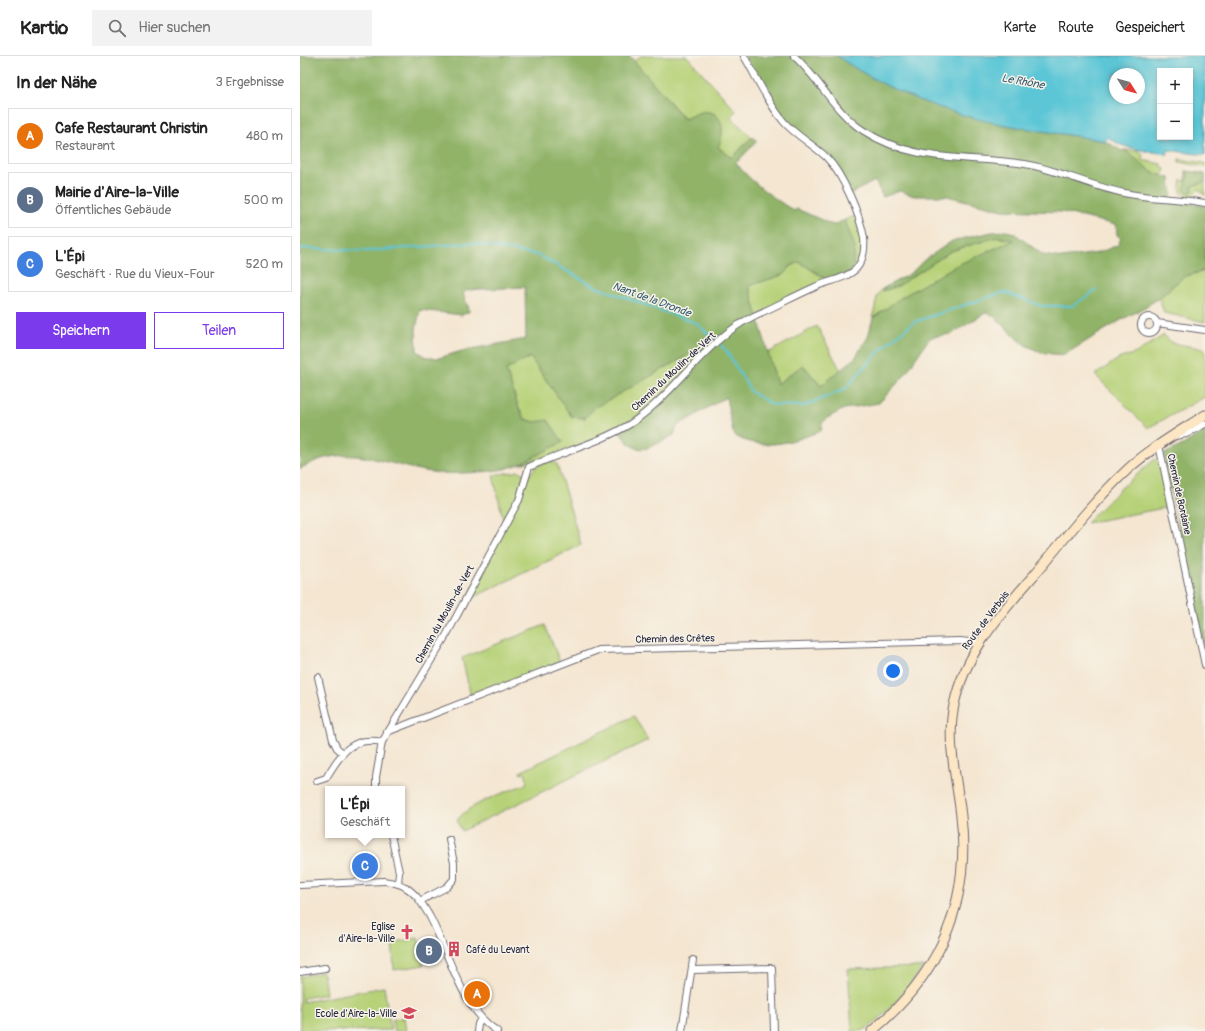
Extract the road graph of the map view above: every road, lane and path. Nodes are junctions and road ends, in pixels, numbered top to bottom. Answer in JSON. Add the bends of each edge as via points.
{"nodes":[{"id":1,"x":744,"y":56,"type":"edge"},
{"id":2,"x":794,"y":56,"type":"edge"},
{"id":3,"x":1205,"y":203,"type":"edge"},
{"id":4,"x":1157,"y":323,"type":"dead end"},
{"id":5,"x":1205,"y":330,"type":"edge"},
{"id":6,"x":1205,"y":415,"type":"edge"},
{"id":7,"x":1205,"y":424,"type":"edge"},
{"id":8,"x":1172,"y":437,"type":"junction"},
{"id":9,"x":1159,"y":445,"type":"junction"},
{"id":10,"x":979,"y":643,"type":"junction"},
{"id":11,"x":1205,"y":665,"type":"edge"},
{"id":12,"x":318,"y":677,"type":"dead end"},
{"id":13,"x":387,"y":732,"type":"junction"},
{"id":14,"x":382,"y":742,"type":"junction"},
{"id":15,"x":343,"y":753,"type":"junction"},
{"id":16,"x":317,"y":781,"type":"dead end"},
{"id":17,"x":376,"y":786,"type":"edge"},
{"id":18,"x":392,"y":838,"type":"edge"},
{"id":19,"x":449,"y":839,"type":"dead end"},
{"id":20,"x":300,"y":884,"type":"edge"},
{"id":21,"x":398,"y":884,"type":"junction"},
{"id":22,"x":420,"y":901,"type":"junction"},
{"id":23,"x":693,"y":960,"type":"dead end"},
{"id":24,"x":325,"y":968,"type":"dead end"},
{"id":25,"x":693,"y":970,"type":"junction"},
{"id":26,"x":300,"y":972,"type":"edge"},
{"id":27,"x":481,"y":1018,"type":"junction"},
{"id":28,"x":476,"y":1031,"type":"edge"},
{"id":29,"x":497,"y":1031,"type":"edge"},
{"id":30,"x":682,"y":1031,"type":"edge"},
{"id":31,"x":774,"y":1031,"type":"edge"},
{"id":32,"x":872,"y":1031,"type":"edge"}],
"edges":[{"from":1,"to":13,"type":"street","name":"Chemin du Moulin-de-Vert","via":[[775,111],[800,137],[826,157],[839,176],[855,210],[864,238],[864,251],[859,264],[852,272],[817,286],[742,323],[712,348],[662,398],[631,423],[530,467],[519,500],[447,634]]},
{"from":2,"to":3,"type":"street","via":[[850,121],[877,139],[901,150],[929,156],[974,158],[1039,167],[1125,193]]},
{"from":4,"to":5,"type":"street"},
{"from":6,"to":8,"type":"street","name":"Route de Verbois"},
{"from":7,"to":8,"type":"street","via":[[1186,434]]},
{"from":8,"to":9,"type":"street","name":"Route de Verbois"},
{"from":9,"to":10,"type":"street","name":"Route de Verbois","via":[[1128,468],[1104,492]]},
{"from":9,"to":11,"type":"street","name":"Chemin de Bordaine"},
{"from":10,"to":13,"type":"street","name":"Chemin des Crêtes","via":[[960,641],[598,650]]},
{"from":10,"to":32,"type":"street","name":"Route de Verbois","via":[[958,688],[952,723],[952,758],[962,842],[961,876],[955,912],[939,952],[920,982],[901,1005]]},
{"from":12,"to":15,"type":"street","via":[[333,740]]},
{"from":13,"to":14,"type":"street","name":"Chemin du Moulin-de-Vert"},
{"from":14,"to":15,"type":"street","via":[[372,740],[352,745]]},
{"from":14,"to":17,"type":"street","name":"Chemin du Moulin-de-Vert"},
{"from":15,"to":16,"type":"street","via":[[326,778]]},
{"from":18,"to":21,"type":"street","via":[[399,872]]},
{"from":19,"to":22,"type":"street","via":[[454,879],[447,887]]},
{"from":20,"to":21,"type":"street","via":[[384,881]]},
{"from":21,"to":22,"type":"street"},
{"from":22,"to":27,"type":"street","via":[[467,996]]},
{"from":23,"to":25,"type":"street"},
{"from":24,"to":26,"type":"street"},
{"from":25,"to":30,"type":"street"},
{"from":25,"to":31,"type":"street","via":[[772,968]]},
{"from":27,"to":28,"type":"street"},
{"from":27,"to":29,"type":"street"}]}
